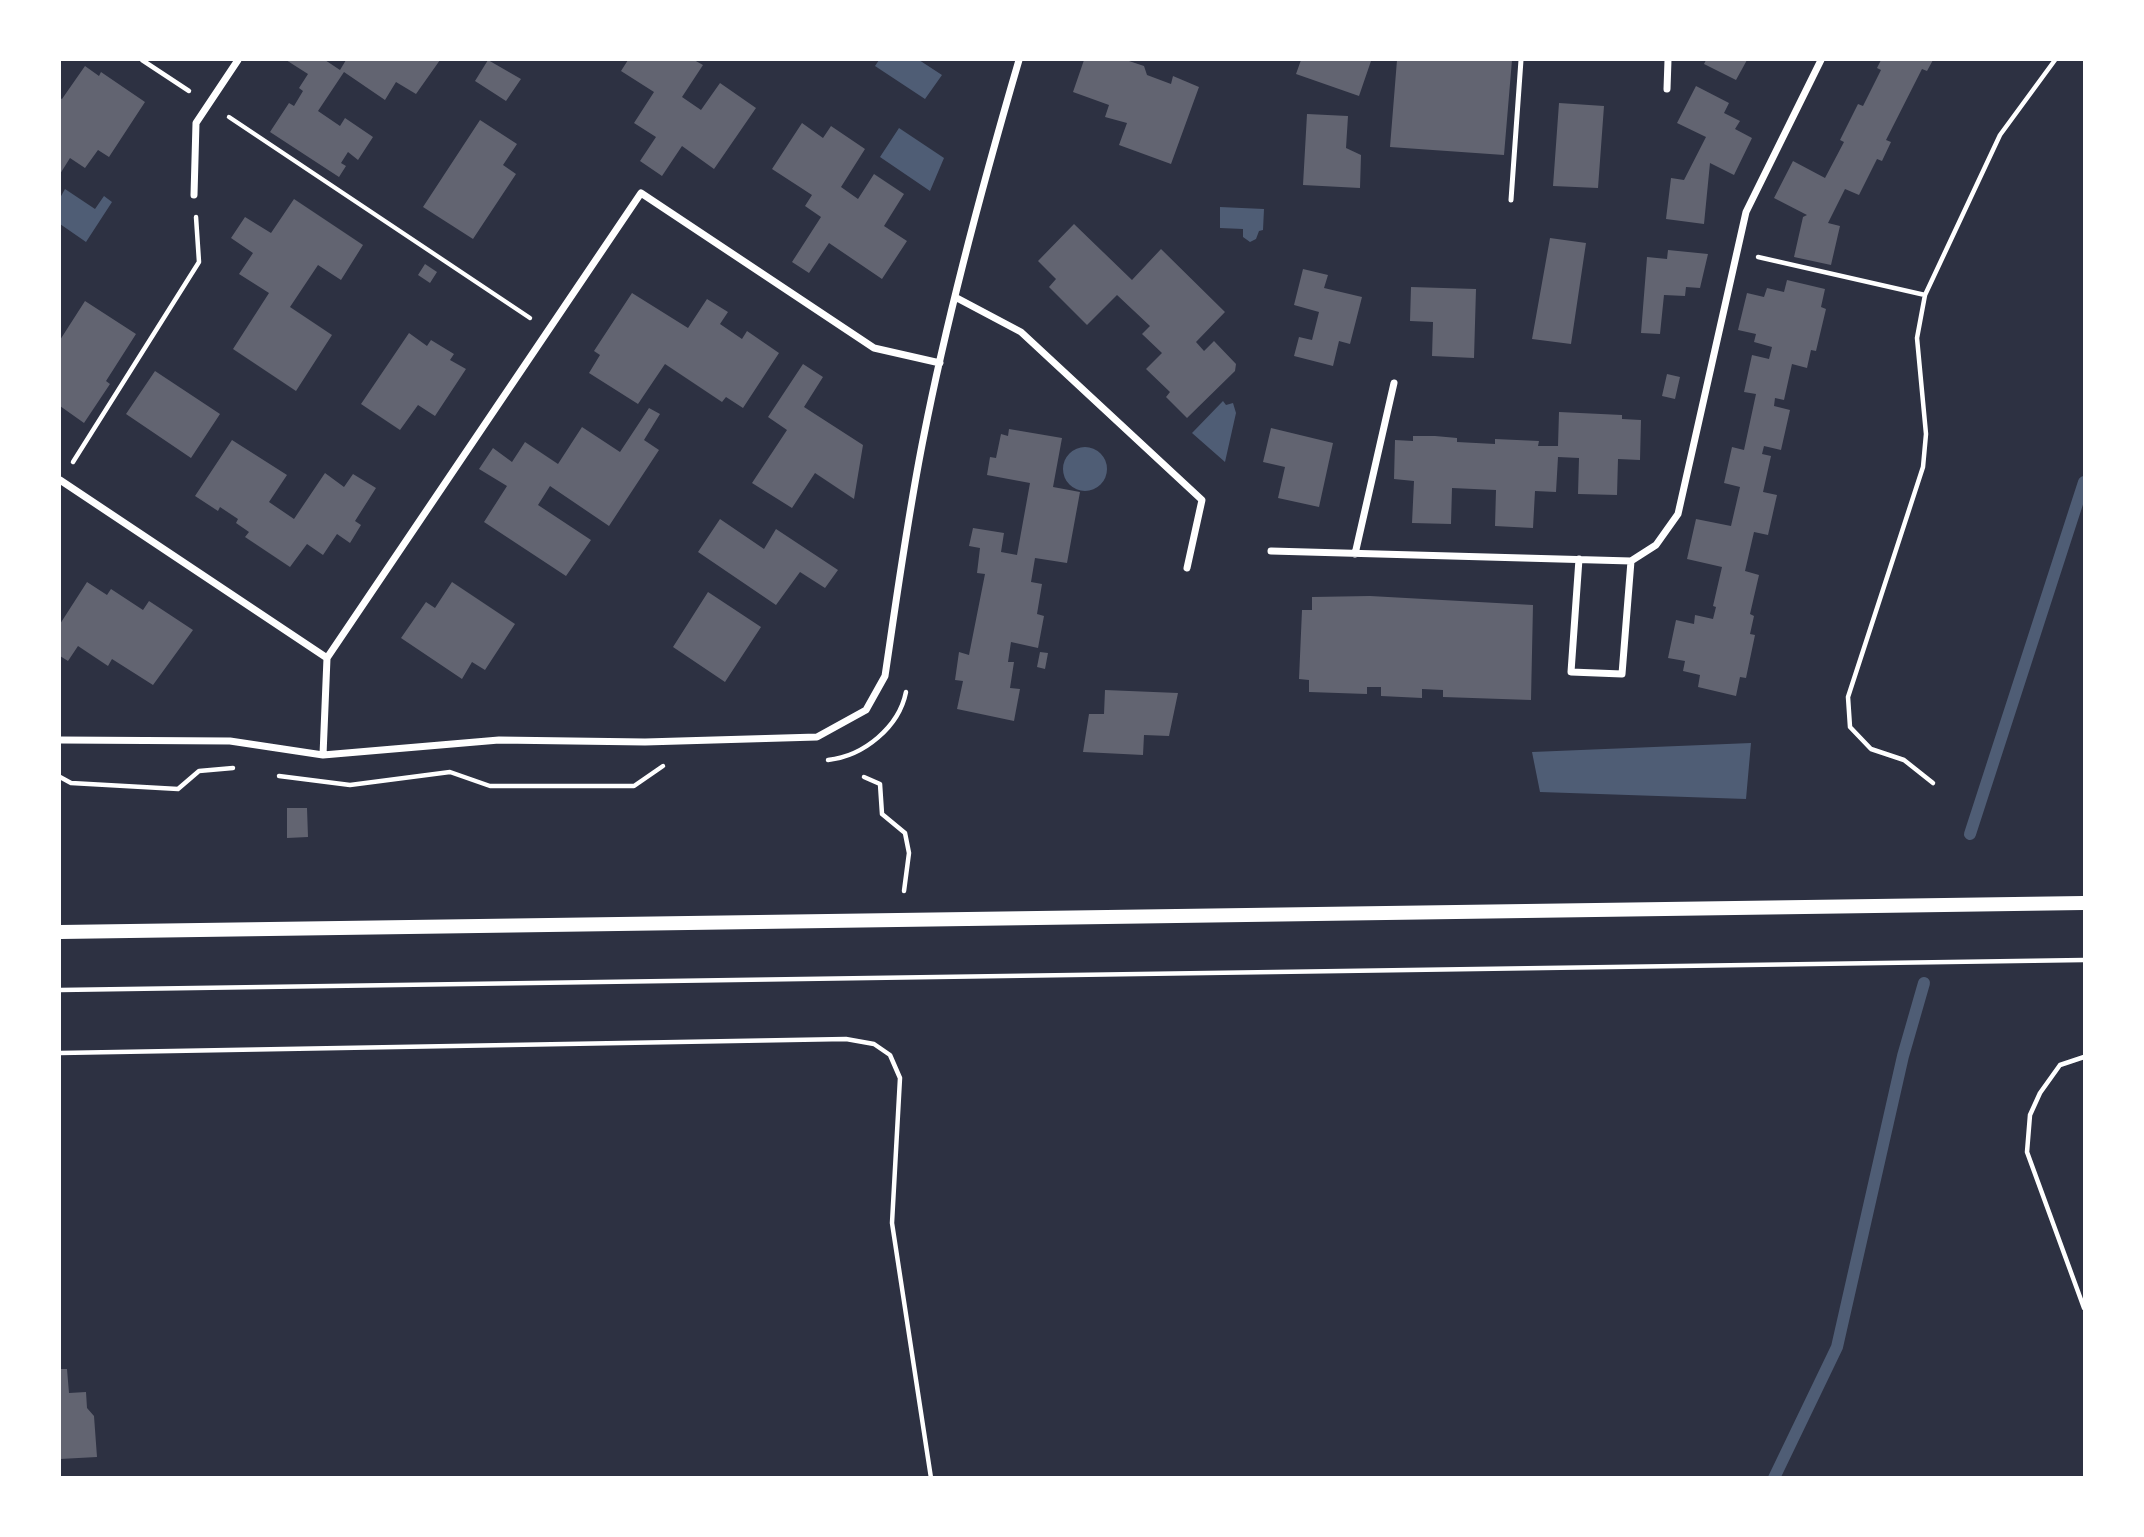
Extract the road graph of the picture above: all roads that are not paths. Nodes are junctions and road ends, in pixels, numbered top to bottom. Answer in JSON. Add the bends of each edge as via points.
{"nodes":[{"id":1,"x":238,"y":60,"type":"edge"},
{"id":2,"x":1019,"y":60,"type":"edge"},
{"id":3,"x":1521,"y":60,"type":"edge"},
{"id":4,"x":1668,"y":60,"type":"edge"},
{"id":5,"x":1821,"y":60,"type":"edge"},
{"id":6,"x":1667,"y":89,"type":"dead end"},
{"id":7,"x":194,"y":195,"type":"road end"},
{"id":8,"x":1511,"y":200,"type":"dead end"},
{"id":9,"x":955,"y":297,"type":"junction"},
{"id":10,"x":940,"y":363,"type":"junction"},
{"id":11,"x":1394,"y":383,"type":"dead end"},
{"id":12,"x":60,"y":480,"type":"edge"},
{"id":13,"x":1271,"y":551,"type":"dead end"},
{"id":14,"x":1354,"y":554,"type":"junction"},
{"id":15,"x":1579,"y":559,"type":"junction"},
{"id":16,"x":1631,"y":561,"type":"junction"},
{"id":17,"x":1187,"y":568,"type":"dead end"},
{"id":18,"x":327,"y":658,"type":"junction"},
{"id":19,"x":60,"y":740,"type":"edge"},
{"id":20,"x":323,"y":755,"type":"junction"},
{"id":21,"x":2084,"y":903,"type":"edge"},
{"id":22,"x":60,"y":932,"type":"edge"}],
"edges":[{"from":1,"to":7,"type":"street","via":[[196,123]]},
{"from":2,"to":9,"type":"street"},
{"from":3,"to":8,"type":"lane"},
{"from":4,"to":6,"type":"street"},
{"from":5,"to":16,"type":"street","via":[[1746,212],[1678,514],[1656,545]]},
{"from":9,"to":10,"type":"street"},
{"from":9,"to":17,"type":"street","via":[[1021,332],[1202,500]]},
{"from":10,"to":18,"type":"street","via":[[874,348],[640,193]]},
{"from":10,"to":20,"type":"street","via":[[885,676],[866,710],[843,726],[817,737],[769,740],[499,740]]},
{"from":11,"to":14,"type":"street"},
{"from":12,"to":18,"type":"street"},
{"from":13,"to":14,"type":"street"},
{"from":14,"to":15,"type":"street"},
{"from":15,"to":16,"type":"street"},
{"from":15,"to":16,"type":"street","via":[[1571,672],[1622,674]]},
{"from":18,"to":20,"type":"street"},
{"from":19,"to":20,"type":"street","via":[[230,741]]},
{"from":21,"to":22,"type":"main road"}]}
